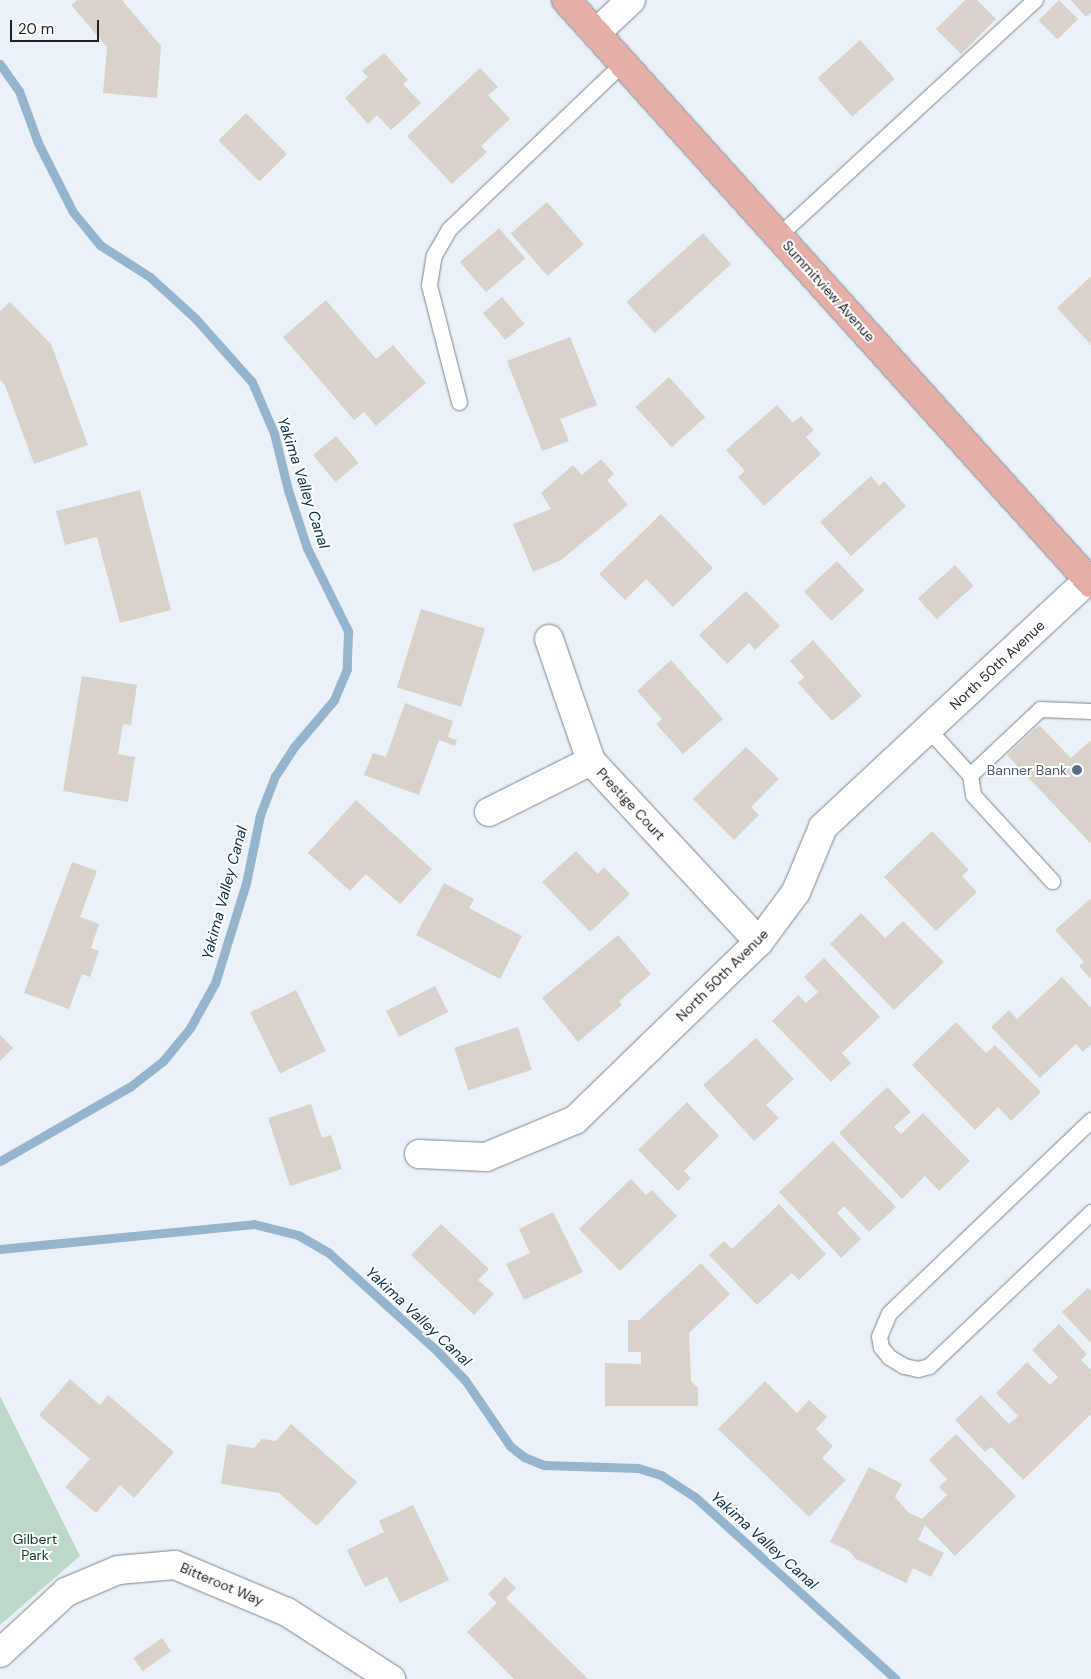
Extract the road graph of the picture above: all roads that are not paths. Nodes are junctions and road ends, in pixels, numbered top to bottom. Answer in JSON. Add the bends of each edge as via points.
{"nodes":[{"id":1,"x":566,"y":0,"type":"edge"},
{"id":2,"x":631,"y":0,"type":"edge"},
{"id":3,"x":1035,"y":0,"type":"edge"},
{"id":4,"x":596,"y":33,"type":"junction"},
{"id":5,"x":623,"y":63,"type":"junction"},
{"id":6,"x":779,"y":236,"type":"junction"},
{"id":7,"x":459,"y":402,"type":"dead end"},
{"id":8,"x":1090,"y":580,"type":"edge"},
{"id":9,"x":549,"y":639,"type":"dead end"},
{"id":10,"x":1091,"y":711,"type":"edge"},
{"id":11,"x":928,"y":729,"type":"junction"},
{"id":12,"x":591,"y":761,"type":"junction"},
{"id":13,"x":970,"y":774,"type":"junction"},
{"id":14,"x":489,"y":812,"type":"dead end"},
{"id":15,"x":1052,"y":880,"type":"dead end"},
{"id":16,"x":759,"y":942,"type":"junction"},
{"id":17,"x":1091,"y":1120,"type":"edge"},
{"id":18,"x":419,"y":1154,"type":"dead end"},
{"id":19,"x":1091,"y":1212,"type":"edge"},
{"id":20,"x":0,"y":1653,"type":"edge"},
{"id":21,"x":391,"y":1679,"type":"edge"}],
"edges":[{"from":1,"to":4,"type":"main road","name":"Summitview Avenue"},
{"from":2,"to":4,"type":"street"},
{"from":3,"to":6,"type":"lane"},
{"from":4,"to":5,"type":"main road","name":"Summitview Avenue"},
{"from":5,"to":6,"type":"main road","name":"Summitview Avenue"},
{"from":5,"to":7,"type":"lane","via":[[449,229],[434,255],[428,285]]},
{"from":6,"to":8,"type":"main road","name":"Summitview Avenue"},
{"from":8,"to":11,"type":"street","name":"North 50th Avenue"},
{"from":9,"to":12,"type":"street","name":"Prestige Court"},
{"from":10,"to":13,"type":"lane","via":[[1040,709]]},
{"from":11,"to":13,"type":"lane"},
{"from":11,"to":16,"type":"street","name":"North 50th Avenue","via":[[823,827],[796,892]]},
{"from":12,"to":14,"type":"street"},
{"from":12,"to":16,"type":"street","name":"Prestige Court"},
{"from":13,"to":15,"type":"lane","via":[[972,795]]},
{"from":16,"to":18,"type":"street","name":"North 50th Avenue","via":[[575,1120],[486,1157]]},
{"from":17,"to":19,"type":"lane","via":[[889,1313],[880,1330],[881,1347],[889,1357],[904,1366],[918,1369],[929,1366]]},
{"from":20,"to":21,"type":"street","name":"Bitteroot Way","via":[[66,1592],[118,1570],[175,1565],[287,1612]]}]}
